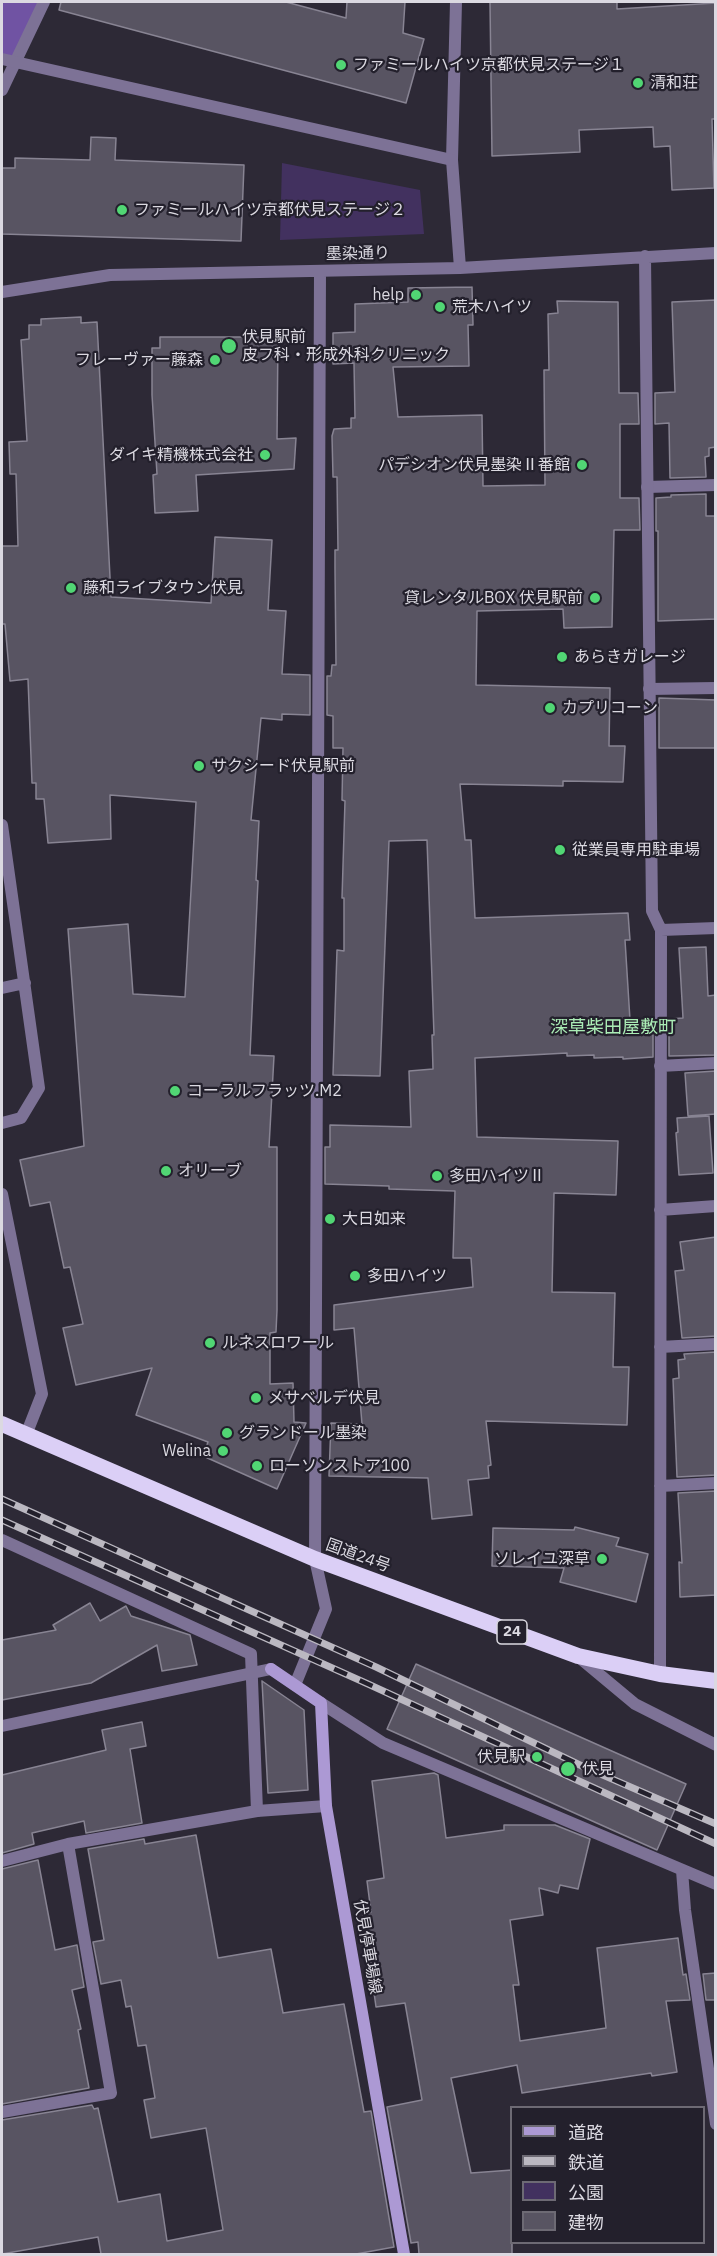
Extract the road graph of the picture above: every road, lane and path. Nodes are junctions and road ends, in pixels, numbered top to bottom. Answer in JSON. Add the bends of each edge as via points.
{"nodes":[{"id":1,"x":44,"y":2,"type":"edge"},
{"id":2,"x":456,"y":2,"type":"edge"},
{"id":3,"x":8,"y":60,"type":"edge"},
{"id":4,"x":2,"y":90,"type":"edge"},
{"id":5,"x":452,"y":160,"type":"junction"},
{"id":6,"x":716,"y":253,"type":"edge"},
{"id":7,"x":645,"y":256,"type":"junction"},
{"id":8,"x":460,"y":268,"type":"junction"},
{"id":9,"x":320,"y":272,"type":"junction"},
{"id":10,"x":2,"y":292,"type":"edge"},
{"id":11,"x":716,"y":485,"type":"edge"},
{"id":12,"x":647,"y":487,"type":"junction"},
{"id":13,"x":716,"y":688,"type":"edge"},
{"id":14,"x":649,"y":690,"type":"junction"},
{"id":15,"x":2,"y":825,"type":"edge"},
{"id":16,"x":3,"y":841,"type":"edge"},
{"id":17,"x":716,"y":928,"type":"edge"},
{"id":18,"x":661,"y":930,"type":"junction"},
{"id":19,"x":25,"y":983,"type":"junction"},
{"id":20,"x":2,"y":988,"type":"edge"},
{"id":21,"x":716,"y":1063,"type":"edge"},
{"id":22,"x":660,"y":1066,"type":"junction"},
{"id":23,"x":2,"y":1123,"type":"edge"},
{"id":24,"x":2,"y":1194,"type":"edge"},
{"id":25,"x":716,"y":1206,"type":"edge"},
{"id":26,"x":660,"y":1210,"type":"junction"},
{"id":27,"x":716,"y":1344,"type":"edge"},
{"id":28,"x":660,"y":1347,"type":"junction"},
{"id":29,"x":2,"y":1424,"type":"edge"},
{"id":30,"x":26,"y":1435,"type":"junction"},
{"id":31,"x":716,"y":1483,"type":"edge"},
{"id":32,"x":660,"y":1486,"type":"junction"},
{"id":33,"x":2,"y":1540,"type":"edge"},
{"id":34,"x":315,"y":1559,"type":"junction"},
{"id":35,"x":578,"y":1656,"type":"junction"},
{"id":36,"x":271,"y":1668,"type":"joint"},
{"id":37,"x":252,"y":1673,"type":"junction"},
{"id":38,"x":660,"y":1674,"type":"junction"},
{"id":39,"x":716,"y":1681,"type":"edge"},
{"id":40,"x":295,"y":1685,"type":"junction"},
{"id":41,"x":321,"y":1703,"type":"junction"},
{"id":42,"x":2,"y":1726,"type":"edge"},
{"id":43,"x":716,"y":1745,"type":"edge"},
{"id":44,"x":326,"y":1806,"type":"junction"},
{"id":45,"x":257,"y":1811,"type":"junction"},
{"id":46,"x":68,"y":1844,"type":"junction"},
{"id":47,"x":2,"y":1861,"type":"edge"},
{"id":48,"x":682,"y":1870,"type":"junction"},
{"id":49,"x":716,"y":1884,"type":"edge"},
{"id":50,"x":2,"y":2112,"type":"edge"},
{"id":51,"x":716,"y":2124,"type":"edge"},
{"id":52,"x":404,"y":2254,"type":"edge"}],
"edges":[{"from":1,"to":3,"type":"street"},
{"from":2,"to":5,"type":"street"},
{"from":3,"to":4,"type":"street"},
{"from":3,"to":5,"type":"street"},
{"from":5,"to":8,"type":"street"},
{"from":6,"to":7,"type":"street","name":"墨染通り"},
{"from":7,"to":8,"type":"street","name":"墨染通り"},
{"from":7,"to":12,"type":"street"},
{"from":8,"to":9,"type":"street","name":"墨染通り"},
{"from":9,"to":10,"type":"street","name":"墨染通り","via":[[110,275]]},
{"from":9,"to":34,"type":"street"},
{"from":11,"to":12,"type":"street"},
{"from":12,"to":14,"type":"street"},
{"from":13,"to":14,"type":"street"},
{"from":14,"to":18,"type":"street","via":[[652,911]]},
{"from":15,"to":16,"type":"street"},
{"from":16,"to":19,"type":"street"},
{"from":17,"to":18,"type":"street"},
{"from":18,"to":22,"type":"street"},
{"from":19,"to":20,"type":"street"},
{"from":19,"to":23,"type":"street","via":[[39,1088],[21,1118]]},
{"from":21,"to":22,"type":"street"},
{"from":22,"to":26,"type":"street"},
{"from":24,"to":30,"type":"street","via":[[42,1394]]},
{"from":25,"to":26,"type":"street"},
{"from":26,"to":28,"type":"street"},
{"from":27,"to":28,"type":"street"},
{"from":28,"to":32,"type":"street"},
{"from":29,"to":30,"type":"highway","name":"国道24号","number":"24"},
{"from":30,"to":34,"type":"highway","name":"国道24号","number":"24"},
{"from":31,"to":32,"type":"street"},
{"from":32,"to":38,"type":"street"},
{"from":33,"to":37,"type":"street","via":[[251,1654]]},
{"from":34,"to":35,"type":"highway","name":"国道24号","number":"24"},
{"from":34,"to":40,"type":"street","via":[[326,1609]]},
{"from":35,"to":38,"type":"highway","name":"国道24号","number":"24"},
{"from":35,"to":43,"type":"street","via":[[635,1704]]},
{"from":36,"to":37,"type":"street"},
{"from":36,"to":40,"type":"main road"},
{"from":37,"to":42,"type":"street"},
{"from":37,"to":45,"type":"street"},
{"from":38,"to":39,"type":"highway","name":"国道24号","number":"24"},
{"from":40,"to":41,"type":"main road"},
{"from":41,"to":44,"type":"main road","name":"伏見停車場線"},
{"from":41,"to":48,"type":"street","via":[[383,1743]]},
{"from":44,"to":45,"type":"street"},
{"from":44,"to":52,"type":"main road","name":"伏見停車場線"},
{"from":45,"to":46,"type":"street"},
{"from":46,"to":47,"type":"street"},
{"from":46,"to":50,"type":"street","via":[[111,2093]]},
{"from":48,"to":49,"type":"street"},
{"from":48,"to":51,"type":"street"}]}
